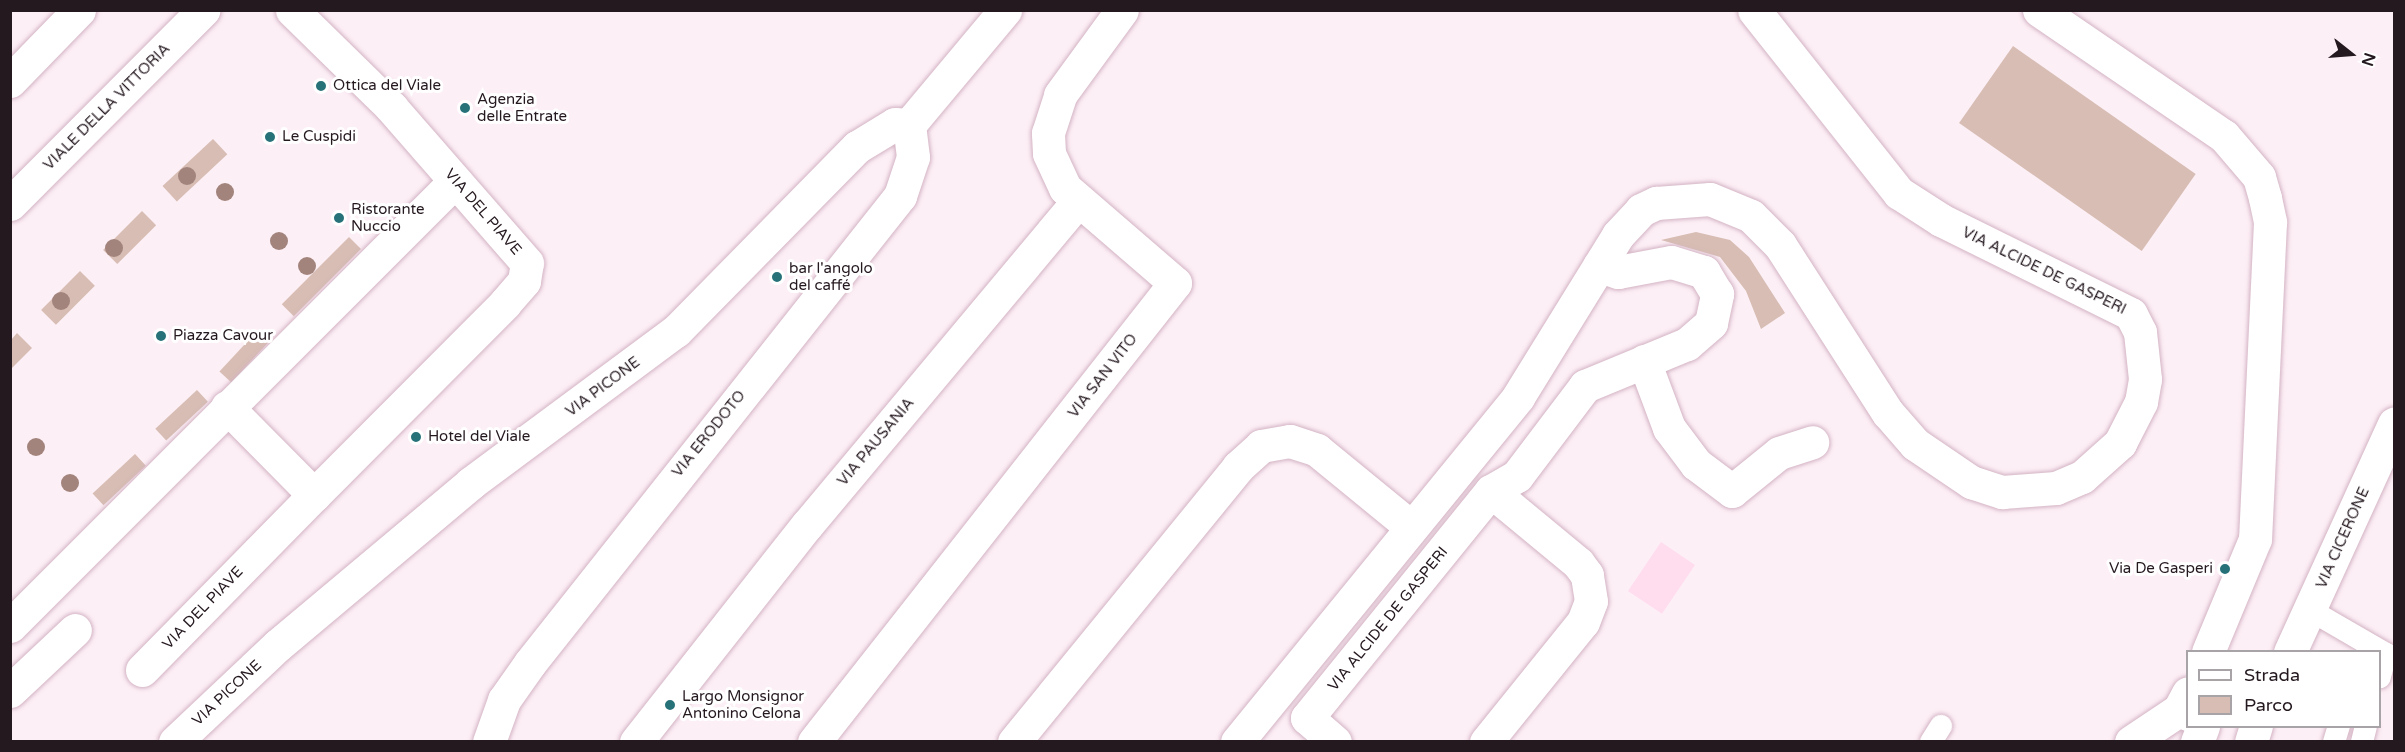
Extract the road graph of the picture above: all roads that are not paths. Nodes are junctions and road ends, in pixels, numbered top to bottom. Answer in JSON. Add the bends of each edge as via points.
{"nodes":[{"id":1,"x":79,"y":10,"type":"edge"},
{"id":2,"x":203,"y":10,"type":"edge"},
{"id":3,"x":292,"y":10,"type":"edge"},
{"id":4,"x":1005,"y":10,"type":"edge"},
{"id":5,"x":1122,"y":10,"type":"edge"},
{"id":6,"x":1754,"y":10,"type":"edge"},
{"id":7,"x":2039,"y":10,"type":"edge"},
{"id":8,"x":10,"y":81,"type":"edge"},
{"id":9,"x":909,"y":125,"type":"junction"},
{"id":10,"x":455,"y":181,"type":"junction"},
{"id":11,"x":1078,"y":201,"type":"junction"},
{"id":12,"x":10,"y":204,"type":"edge"},
{"id":13,"x":1599,"y":266,"type":"junction"},
{"id":14,"x":1644,"y":361,"type":"junction"},
{"id":15,"x":227,"y":407,"type":"junction"},
{"id":16,"x":2394,"y":424,"type":"edge"},
{"id":17,"x":1812,"y":442,"type":"dead end"},
{"id":18,"x":1491,"y":491,"type":"junction"},
{"id":19,"x":314,"y":495,"type":"junction"},
{"id":20,"x":1410,"y":526,"type":"junction"},
{"id":21,"x":2310,"y":610,"type":"junction"},
{"id":22,"x":10,"y":626,"type":"edge"},
{"id":23,"x":75,"y":630,"type":"dead end"},
{"id":24,"x":2365,"y":647,"type":"edge"},
{"id":25,"x":2208,"y":650,"type":"edge"},
{"id":26,"x":2290,"y":650,"type":"edge"},
{"id":27,"x":2381,"y":652,"type":"edge"},
{"id":28,"x":142,"y":670,"type":"dead end"},
{"id":29,"x":2381,"y":670,"type":"edge"},
{"id":30,"x":10,"y":691,"type":"edge"},
{"id":31,"x":2186,"y":713,"type":"edge"},
{"id":32,"x":175,"y":741,"type":"edge"},
{"id":33,"x":489,"y":741,"type":"edge"},
{"id":34,"x":636,"y":741,"type":"edge"},
{"id":35,"x":814,"y":741,"type":"edge"},
{"id":36,"x":1014,"y":741,"type":"edge"},
{"id":37,"x":1237,"y":741,"type":"edge"},
{"id":38,"x":1335,"y":741,"type":"edge"},
{"id":39,"x":1485,"y":741,"type":"edge"},
{"id":40,"x":2131,"y":741,"type":"edge"}],
"edges":[{"from":1,"to":8,"type":"street"},
{"from":2,"to":12,"type":"street","name":"VIALE DELLA VITTORIA"},
{"from":3,"to":10,"type":"street","name":"VIA DEL PIAVE","via":[[392,108]]},
{"from":4,"to":9,"type":"street"},
{"from":5,"to":11,"type":"street","name":"VIA SAN VITO","via":[[1052,114],[1049,153],[1054,171]]},
{"from":6,"to":13,"type":"street","name":"VIA ALCIDE DE GASPERI","via":[[1899,193],[1941,220],[2131,314],[2140,332],[2145,379],[2126,434],[2104,461],[2056,488],[2002,492],[1945,468],[1888,413],[1780,245],[1751,216],[1710,199],[1670,199],[1641,210]]},
{"from":7,"to":25,"type":"street","via":[[2224,136],[2259,177],[2265,198],[2269,233],[2255,539]]},
{"from":9,"to":32,"type":"street","name":"VIA PICONE","via":[[895,124],[857,147],[676,331],[471,483],[278,645]]},
{"from":9,"to":33,"type":"street","name":"VIA ERODOTO","via":[[913,157],[900,196],[530,663],[504,700]]},
{"from":10,"to":15,"type":"street"},
{"from":10,"to":19,"type":"street","name":"VIA DEL PIAVE","via":[[527,263],[524,281]]},
{"from":11,"to":34,"type":"street","name":"VIA PAUSANIA","via":[[807,525],[682,688]]},
{"from":11,"to":35,"type":"street","name":"VIA SAN VITO","via":[[1175,282]]},
{"from":13,"to":14,"type":"street","name":"VIA ALCIDE DE GASPERI","via":[[1618,272],[1671,262],[1704,272],[1712,280],[1717,294],[1711,323],[1687,345]]},
{"from":13,"to":20,"type":"street","name":"VIA ALCIDE DE GASPERI","via":[[1518,397]]},
{"from":14,"to":17,"type":"street","via":[[1669,428],[1696,464],[1732,491],[1779,453]]},
{"from":14,"to":18,"type":"street","name":"VIA ALCIDE DE GASPERI","via":[[1585,386],[1517,476]]},
{"from":15,"to":19,"type":"street"},
{"from":15,"to":22,"type":"street"},
{"from":16,"to":21,"type":"street","name":"VIA CICERONE"},
{"from":18,"to":38,"type":"street","name":"VIA ALCIDE DE GASPERI","via":[[1307,718]]},
{"from":18,"to":39,"type":"street","via":[[1578,563],[1592,601],[1583,622]]},
{"from":19,"to":28,"type":"street","name":"VIA DEL PIAVE"},
{"from":20,"to":36,"type":"street","via":[[1317,450],[1290,441],[1261,447],[1238,467]]},
{"from":20,"to":37,"type":"street"},
{"from":21,"to":24,"type":"lane"},
{"from":21,"to":26,"type":"street","name":"VIA CICERONE"},
{"from":23,"to":30,"type":"street"},
{"from":27,"to":29,"type":"lane","via":[[2386,654]]},
{"from":31,"to":40,"type":"street"}]}
